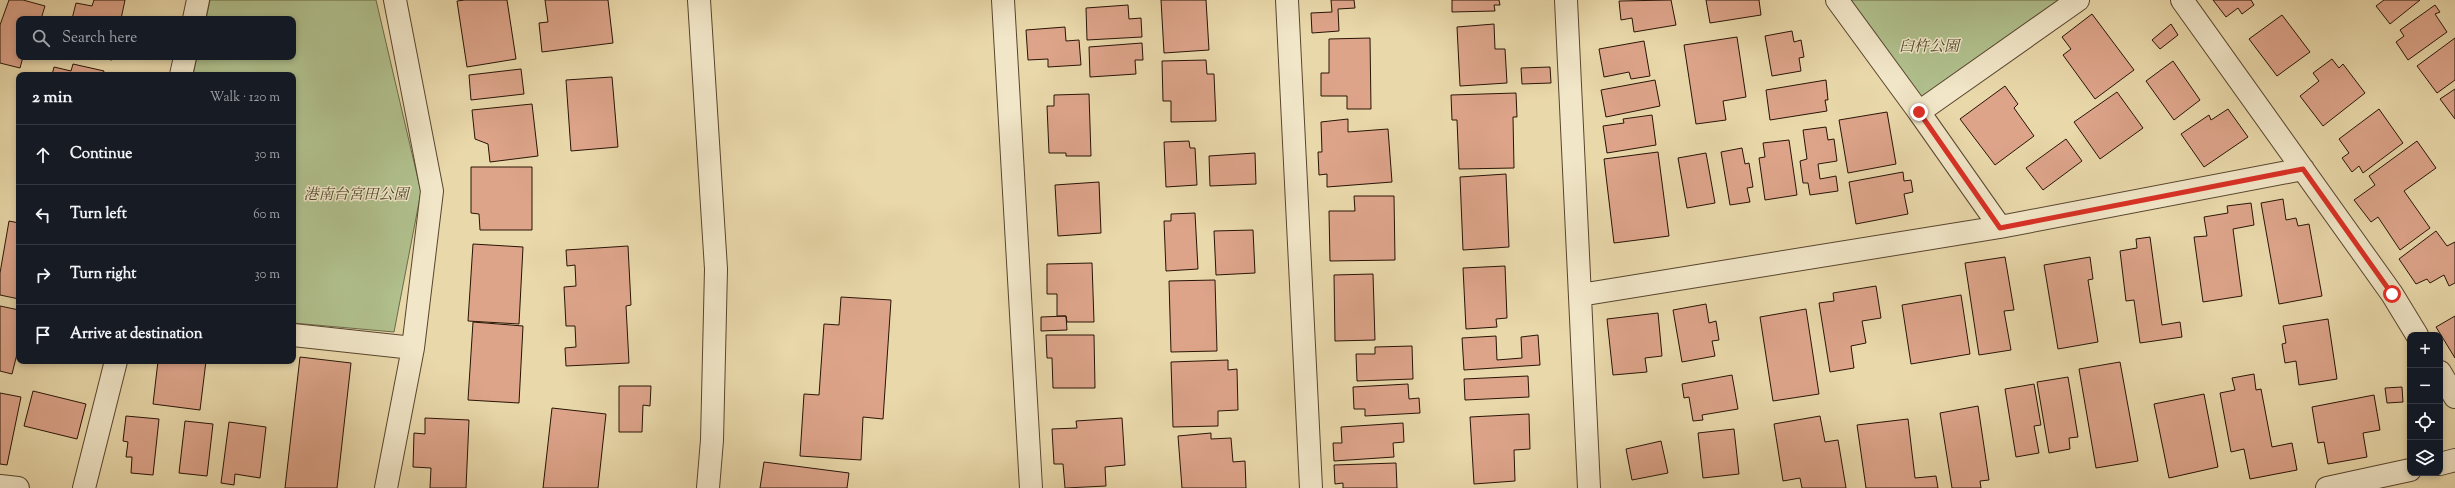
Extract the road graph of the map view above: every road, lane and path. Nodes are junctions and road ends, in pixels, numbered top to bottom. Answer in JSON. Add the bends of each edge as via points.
{"nodes":[{"id":1,"x":198,"y":0,"type":"edge"},
{"id":2,"x":395,"y":0,"type":"edge"},
{"id":3,"x":699,"y":0,"type":"edge"},
{"id":4,"x":1003,"y":0,"type":"edge"},
{"id":5,"x":1287,"y":0,"type":"edge"},
{"id":6,"x":1566,"y":0,"type":"edge"},
{"id":7,"x":1838,"y":0,"type":"edge"},
{"id":8,"x":2078,"y":0,"type":"edge"},
{"id":9,"x":2182,"y":0,"type":"edge"},
{"id":10,"x":195,"y":16,"type":"edge"},
{"id":11,"x":184,"y":60,"type":"edge"},
{"id":12,"x":182,"y":72,"type":"edge"},
{"id":13,"x":1919,"y":112,"type":"junction"},
{"id":14,"x":2303,"y":169,"type":"junction"},
{"id":15,"x":2000,"y":228,"type":"junction"},
{"id":16,"x":1580,"y":295,"type":"junction"},
{"id":17,"x":2416,"y":332,"type":"edge"},
{"id":18,"x":296,"y":335,"type":"edge"},
{"id":19,"x":412,"y":348,"type":"junction"},
{"id":20,"x":115,"y":364,"type":"edge"},
{"id":21,"x":2443,"y":377,"type":"edge"},
{"id":22,"x":2455,"y":397,"type":"edge"},
{"id":23,"x":2455,"y":460,"type":"edge"},
{"id":24,"x":2443,"y":463,"type":"edge"},
{"id":25,"x":2407,"y":471,"type":"edge"},
{"id":26,"x":0,"y":486,"type":"edge"},
{"id":27,"x":18,"y":488,"type":"edge"},
{"id":28,"x":84,"y":488,"type":"edge"},
{"id":29,"x":386,"y":488,"type":"edge"},
{"id":30,"x":708,"y":488,"type":"edge"},
{"id":31,"x":1032,"y":488,"type":"edge"},
{"id":32,"x":1310,"y":488,"type":"edge"},
{"id":33,"x":1589,"y":488,"type":"edge"},
{"id":34,"x":2327,"y":488,"type":"edge"}],
"edges":[{"from":1,"to":10,"type":"street"},
{"from":2,"to":19,"type":"street","via":[[432,191]]},
{"from":3,"to":30,"type":"street","via":[[716,269],[712,440]]},
{"from":4,"to":31,"type":"street"},
{"from":5,"to":32,"type":"street"},
{"from":6,"to":16,"type":"street"},
{"from":7,"to":13,"type":"street"},
{"from":8,"to":13,"type":"street"},
{"from":9,"to":14,"type":"street"},
{"from":11,"to":12,"type":"street"},
{"from":13,"to":15,"type":"street"},
{"from":14,"to":15,"type":"street"},
{"from":14,"to":17,"type":"street"},
{"from":15,"to":16,"type":"street"},
{"from":16,"to":33,"type":"street"},
{"from":18,"to":19,"type":"street"},
{"from":19,"to":29,"type":"street"},
{"from":20,"to":28,"type":"street"},
{"from":21,"to":22,"type":"street"},
{"from":23,"to":24,"type":"street"},
{"from":25,"to":34,"type":"street"},
{"from":26,"to":27,"type":"street"}]}
